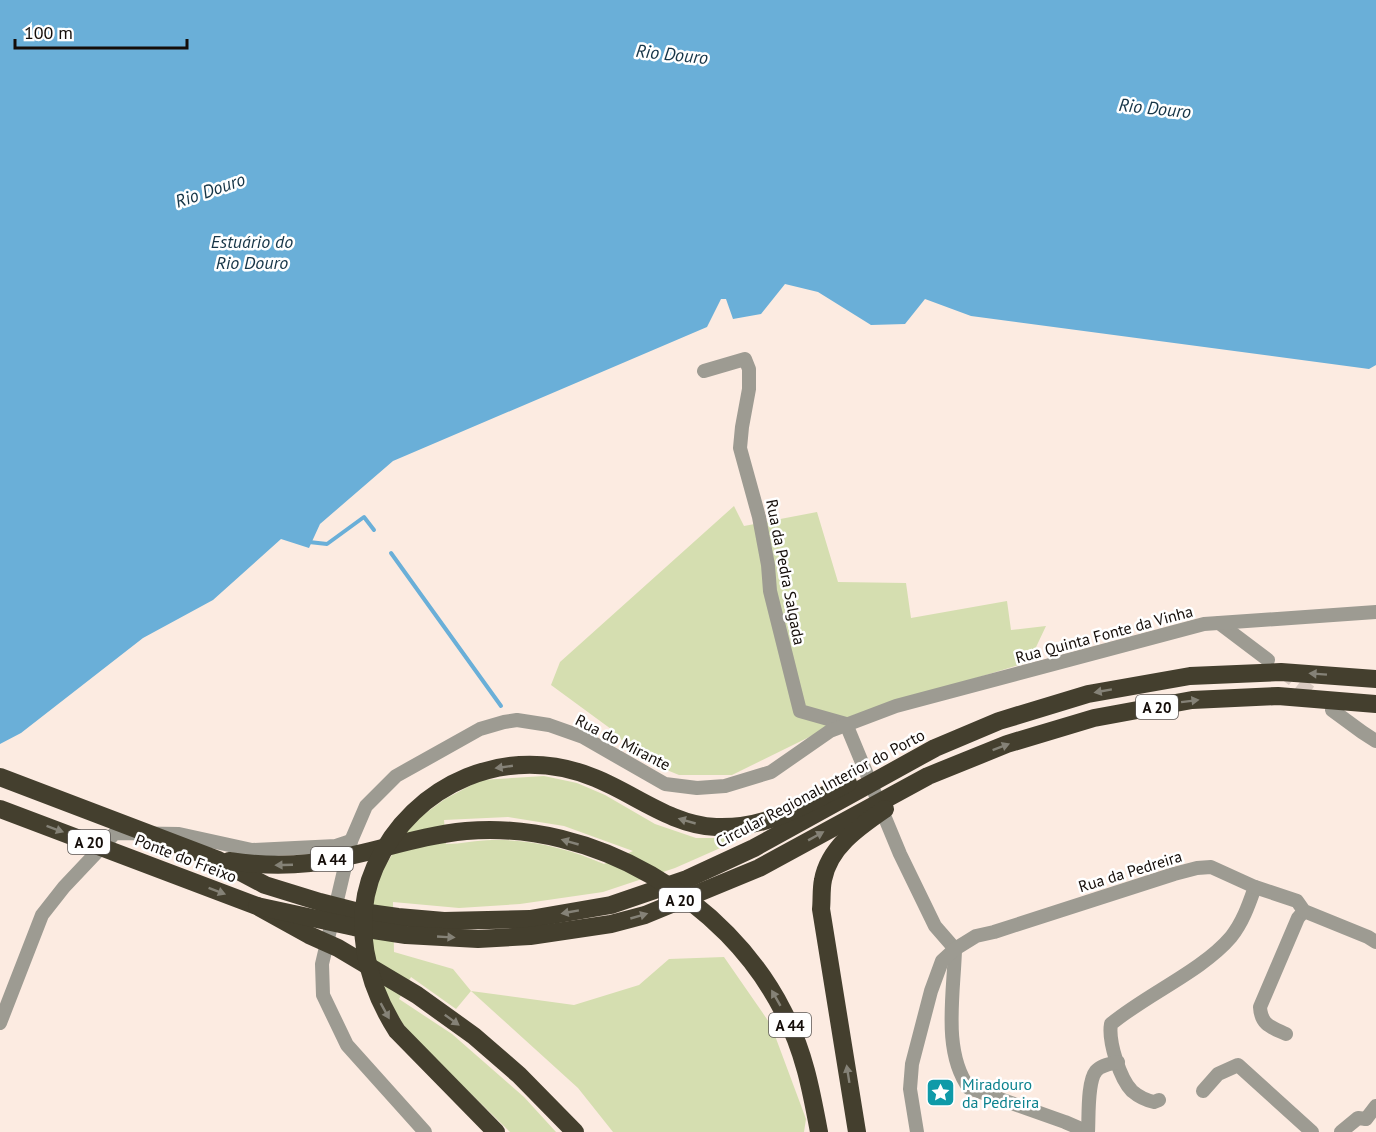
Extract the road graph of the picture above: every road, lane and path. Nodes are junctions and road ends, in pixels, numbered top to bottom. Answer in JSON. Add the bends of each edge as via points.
{"nodes":[{"id":1,"x":704,"y":371,"type":"dead end"},
{"id":2,"x":1376,"y":612,"type":"edge"},
{"id":3,"x":1219,"y":623,"type":"junction"},
{"id":4,"x":1268,"y":660,"type":"tunnel mouth"},
{"id":5,"x":1376,"y":679,"type":"edge"},
{"id":6,"x":1376,"y":704,"type":"edge"},
{"id":7,"x":1332,"y":710,"type":"tunnel mouth"},
{"id":8,"x":846,"y":724,"type":"junction"},
{"id":9,"x":1376,"y":741,"type":"edge"},
{"id":10,"x":935,"y":748,"type":"junction"},
{"id":11,"x":946,"y":769,"type":"junction"},
{"id":12,"x":0,"y":777,"type":"edge"},
{"id":13,"x":0,"y":809,"type":"edge"},
{"id":14,"x":351,"y":841,"type":"junction"},
{"id":15,"x":219,"y":860,"type":"junction"},
{"id":16,"x":1255,"y":887,"type":"junction"},
{"id":17,"x":257,"y":906,"type":"junction"},
{"id":18,"x":1304,"y":911,"type":"junction"},
{"id":19,"x":388,"y":925,"type":"junction"},
{"id":20,"x":1376,"y":942,"type":"edge"},
{"id":21,"x":955,"y":949,"type":"junction"},
{"id":22,"x":0,"y":1023,"type":"edge"},
{"id":23,"x":1286,"y":1034,"type":"dead end"},
{"id":24,"x":1118,"y":1062,"type":"junction"},
{"id":25,"x":1203,"y":1091,"type":"dead end"},
{"id":26,"x":1159,"y":1100,"type":"dead end"},
{"id":27,"x":1376,"y":1106,"type":"edge"},
{"id":28,"x":1366,"y":1126,"type":"edge"},
{"id":29,"x":425,"y":1132,"type":"edge"},
{"id":30,"x":496,"y":1132,"type":"edge"},
{"id":31,"x":575,"y":1132,"type":"edge"},
{"id":32,"x":819,"y":1132,"type":"edge"},
{"id":33,"x":857,"y":1132,"type":"edge"},
{"id":34,"x":917,"y":1132,"type":"edge"},
{"id":35,"x":1088,"y":1132,"type":"edge"},
{"id":36,"x":1312,"y":1132,"type":"edge"},
{"id":37,"x":1341,"y":1132,"type":"edge"}],
"edges":[{"from":1,"to":8,"type":"street","name":"Rua da Pedra Salgada","via":[[745,359],[749,389],[740,448],[759,517],[770,591],[800,711]]},
{"from":2,"to":3,"type":"street","name":"Rua Quinta Fonte da Vinha"},
{"from":3,"to":4,"type":"street"},
{"from":3,"to":8,"type":"street","name":"Rua Quinta Fonte da Vinha","via":[[896,706]]},
{"from":5,"to":10,"type":"highway","name":"Circular Regional Interior do Porto","number":"A 20","one_way":true,"via":[[1281,672],[1190,676],[1088,694],[999,721]]},
{"from":11,"to":6,"type":"highway","name":"Circular Regional Interior do Porto","number":"A 20","one_way":true,"via":[[1007,744],[1094,718],[1192,700],[1278,696]]},
{"from":7,"to":9,"type":"street"},
{"from":8,"to":14,"type":"street","name":"Rua do Mirante","via":[[771,772],[725,786],[697,788],[665,784],[583,737],[549,724],[504,722],[480,729],[396,776],[366,806]]},
{"from":8,"to":21,"type":"street","via":[[900,854],[935,926]]},
{"from":10,"to":19,"type":"highway","name":"Circular Regional Interior do Porto","number":"A 20","one_way":true,"via":[[754,848],[642,896],[530,919]]},
{"from":10,"to":30,"type":"highway","one_way":true,"via":[[893,759],[790,813],[753,825],[716,827],[687,822],[595,778],[561,767],[525,764],[488,769],[444,787],[418,806],[388,842],[367,892],[364,949],[372,984],[397,1031]]},
{"from":19,"to":11,"type":"highway","name":"Circular Regional Interior do Porto","number":"A 20","one_way":true,"via":[[478,939],[530,936],[645,915],[759,868],[908,785]]},
{"from":33,"to":11,"type":"highway","one_way":true,"via":[[821,909],[823,879],[832,855],[849,835]]},
{"from":12,"to":15,"type":"highway","name":"Ponte do Freixo","number":"A 20"},
{"from":13,"to":17,"type":"highway","name":"Ponte do Freixo","number":"A 20","one_way":true},
{"from":14,"to":22,"type":"street","via":[[336,846],[252,849],[178,834],[115,833],[42,915]]},
{"from":14,"to":29,"type":"street","name":"Rua do Mirante","via":[[322,964],[323,995],[347,1045]]},
{"from":15,"to":19,"type":"highway","name":"Circular Regional Interior do Porto","number":"A 20","via":[[265,885]]},
{"from":32,"to":15,"type":"highway","number":"A 44","one_way":true,"via":[[808,1074],[791,1027],[765,980],[727,933],[678,893],[625,862],[565,840],[521,832],[469,831],[312,863],[258,865]]},
{"from":16,"to":18,"type":"street","name":"Rua da Pedreira","via":[[1297,902]]},
{"from":16,"to":21,"type":"street","name":"Rua da Pedreira","via":[[1212,867],[1197,868],[976,936]]},
{"from":16,"to":24,"type":"street","via":[[1246,913],[1218,951],[1111,1024]]},
{"from":17,"to":19,"type":"highway","name":"Circular Regional Interior do Porto","number":"A 20"},
{"from":17,"to":31,"type":"highway","one_way":true,"via":[[404,987],[483,1044]]},
{"from":18,"to":20,"type":"street","name":"Rua da Pedreira"},
{"from":18,"to":23,"type":"street","via":[[1260,1007],[1260,1017],[1266,1024]]},
{"from":21,"to":34,"type":"street","via":[[942,961],[912,1064],[910,1089]]},
{"from":21,"to":35,"type":"street","via":[[952,1041],[961,1077],[969,1088]]},
{"from":24,"to":26,"type":"street","via":[[1130,1089],[1141,1098]]},
{"from":24,"to":35,"type":"street","via":[[1103,1066],[1092,1079]]},
{"from":25,"to":36,"type":"street","via":[[1218,1074],[1238,1065]]},
{"from":27,"to":28,"type":"street"},
{"from":28,"to":37,"type":"street","via":[[1359,1118]]}]}
